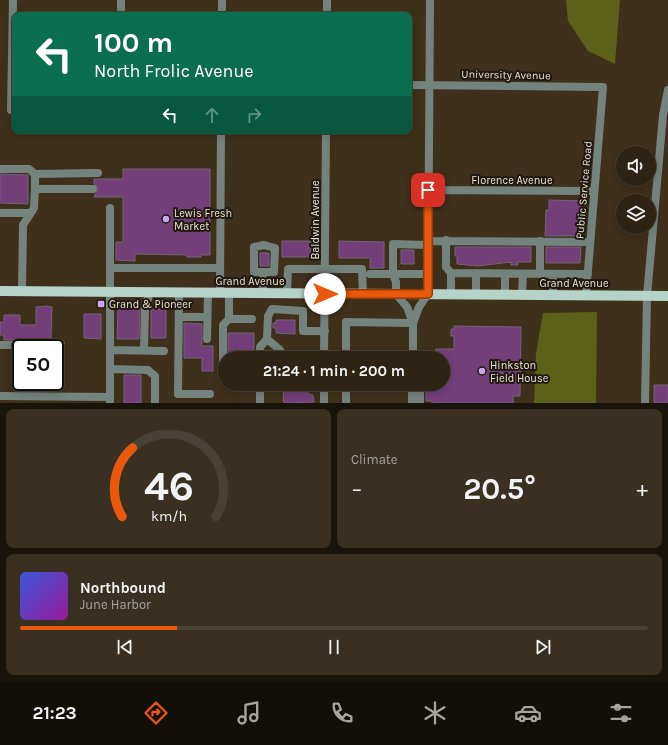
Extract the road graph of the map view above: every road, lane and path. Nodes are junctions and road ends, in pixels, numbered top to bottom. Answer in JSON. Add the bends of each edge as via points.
{"nodes":[{"id":1,"x":13,"y":0,"type":"edge"},
{"id":2,"x":121,"y":0,"type":"edge"},
{"id":3,"x":222,"y":0,"type":"edge"},
{"id":4,"x":327,"y":0,"type":"edge"},
{"id":5,"x":430,"y":0,"type":"edge"},
{"id":6,"x":13,"y":12,"type":"edge"},
{"id":7,"x":121,"y":12,"type":"edge"},
{"id":8,"x":222,"y":12,"type":"edge"},
{"id":9,"x":327,"y":12,"type":"edge"},
{"id":10,"x":12,"y":55,"type":"edge"},
{"id":11,"x":412,"y":85,"type":"edge"},
{"id":12,"x":429,"y":85,"type":"junction"},
{"id":13,"x":603,"y":87,"type":"joint"},
{"id":14,"x":668,"y":90,"type":"edge"},
{"id":15,"x":11,"y":110,"type":"dead end"},
{"id":16,"x":665,"y":128,"type":"edge"},
{"id":17,"x":221,"y":134,"type":"edge"},
{"id":18,"x":326,"y":134,"type":"edge"},
{"id":19,"x":0,"y":169,"type":"edge"},
{"id":20,"x":98,"y":173,"type":"dead end"},
{"id":21,"x":35,"y":174,"type":"junction"},
{"id":22,"x":658,"y":174,"type":"junction"},
{"id":23,"x":668,"y":174,"type":"edge"},
{"id":24,"x":35,"y":189,"type":"junction"},
{"id":25,"x":93,"y":189,"type":"dead end"},
{"id":26,"x":428,"y":190,"type":"junction"},
{"id":27,"x":594,"y":191,"type":"junction"},
{"id":28,"x":110,"y":208,"type":"dead end"},
{"id":29,"x":0,"y":213,"type":"edge"},
{"id":30,"x":30,"y":213,"type":"junction"},
{"id":31,"x":446,"y":240,"type":"junction"},
{"id":32,"x":540,"y":241,"type":"junction"},
{"id":33,"x":590,"y":242,"type":"junction"},
{"id":34,"x":429,"y":243,"type":"junction"},
{"id":35,"x":110,"y":268,"type":"junction"},
{"id":36,"x":220,"y":268,"type":"junction"},
{"id":37,"x":325,"y":269,"type":"junction"},
{"id":38,"x":263,"y":272,"type":"dead end"},
{"id":39,"x":451,"y":273,"type":"junction"},
{"id":40,"x":476,"y":273,"type":"junction"},
{"id":41,"x":370,"y":274,"type":"dead end"},
{"id":42,"x":393,"y":274,"type":"junction"},
{"id":43,"x":429,"y":274,"type":"junction"},
{"id":44,"x":505,"y":274,"type":"junction"},
{"id":45,"x":523,"y":274,"type":"junction"},
{"id":46,"x":540,"y":274,"type":"junction"},
{"id":47,"x":553,"y":274,"type":"junction"},
{"id":48,"x":588,"y":274,"type":"junction"},
{"id":49,"x":0,"y":291,"type":"edge"},
{"id":50,"x":22,"y":291,"type":"junction"},
{"id":51,"x":111,"y":292,"type":"junction"},
{"id":52,"x":150,"y":292,"type":"junction"},
{"id":53,"x":179,"y":292,"type":"junction"},
{"id":54,"x":208,"y":293,"type":"junction"},
{"id":55,"x":225,"y":293,"type":"junction"},
{"id":56,"x":263,"y":293,"type":"junction"},
{"id":57,"x":288,"y":293,"type":"junction"},
{"id":58,"x":325,"y":294,"type":"junction"},
{"id":59,"x":363,"y":294,"type":"junction"},
{"id":60,"x":396,"y":294,"type":"junction"},
{"id":61,"x":428,"y":294,"type":"junction"},
{"id":62,"x":451,"y":294,"type":"junction"},
{"id":63,"x":476,"y":295,"type":"junction"},
{"id":64,"x":505,"y":295,"type":"junction"},
{"id":65,"x":522,"y":295,"type":"junction"},
{"id":66,"x":553,"y":295,"type":"junction"},
{"id":67,"x":586,"y":295,"type":"junction"},
{"id":68,"x":647,"y":296,"type":"junction"},
{"id":69,"x":668,"y":296,"type":"edge"},
{"id":70,"x":179,"y":317,"type":"junction"},
{"id":71,"x":208,"y":317,"type":"junction"},
{"id":72,"x":230,"y":319,"type":"junction"},
{"id":73,"x":252,"y":320,"type":"dead end"},
{"id":74,"x":413,"y":323,"type":"junction"},
{"id":75,"x":325,"y":331,"type":"junction"},
{"id":76,"x":207,"y":339,"type":"dead end"},
{"id":77,"x":268,"y":339,"type":"junction"},
{"id":78,"x":0,"y":345,"type":"edge"},
{"id":79,"x":12,"y":345,"type":"edge"},
{"id":80,"x":110,"y":350,"type":"junction"},
{"id":81,"x":144,"y":350,"type":"junction"},
{"id":82,"x":280,"y":350,"type":"dead end"},
{"id":83,"x":164,"y":351,"type":"dead end"},
{"id":84,"x":223,"y":351,"type":"edge"},
{"id":85,"x":260,"y":351,"type":"edge"},
{"id":86,"x":324,"y":351,"type":"edge"},
{"id":87,"x":346,"y":351,"type":"edge"},
{"id":88,"x":413,"y":351,"type":"edge"},
{"id":89,"x":110,"y":369,"type":"junction"},
{"id":90,"x":260,"y":391,"type":"edge"},
{"id":91,"x":324,"y":391,"type":"edge"},
{"id":92,"x":346,"y":391,"type":"edge"},
{"id":93,"x":412,"y":391,"type":"edge"},
{"id":94,"x":420,"y":391,"type":"edge"},
{"id":95,"x":210,"y":394,"type":"dead end"},
{"id":96,"x":0,"y":396,"type":"edge"},
{"id":97,"x":110,"y":400,"type":"edge"},
{"id":98,"x":155,"y":403,"type":"edge"},
{"id":99,"x":260,"y":403,"type":"edge"},
{"id":100,"x":324,"y":403,"type":"edge"},
{"id":101,"x":346,"y":403,"type":"edge"},
{"id":102,"x":412,"y":403,"type":"edge"},
{"id":103,"x":420,"y":403,"type":"edge"},
{"id":104,"x":645,"y":403,"type":"edge"}],
"edges":[{"from":1,"to":6,"type":"street"},
{"from":2,"to":7,"type":"street"},
{"from":3,"to":8,"type":"street"},
{"from":4,"to":9,"type":"street"},
{"from":5,"to":12,"type":"street"},
{"from":10,"to":15,"type":"street"},
{"from":11,"to":12,"type":"street","name":"University Avenue"},
{"from":12,"to":13,"type":"street","name":"University Avenue"},
{"from":12,"to":26,"type":"street"},
{"from":13,"to":27,"type":"street","name":"Public Service Road"},
{"from":14,"to":16,"type":"street","via":[[663,115]]},
{"from":16,"to":22,"type":"street"},
{"from":17,"to":36,"type":"street"},
{"from":18,"to":37,"type":"street","name":"Baldwin Avenue"},
{"from":19,"to":21,"type":"street","via":[[29,169]]},
{"from":20,"to":21,"type":"street"},
{"from":21,"to":24,"type":"street"},
{"from":22,"to":23,"type":"street"},
{"from":22,"to":68,"type":"street"},
{"from":24,"to":25,"type":"street"},
{"from":24,"to":30,"type":"street","via":[[34,208]]},
{"from":26,"to":27,"type":"street","name":"Florence Avenue"},
{"from":26,"to":34,"type":"street"},
{"from":27,"to":33,"type":"street","name":"Public Service Road"},
{"from":28,"to":35,"type":"street"},
{"from":29,"to":30,"type":"street"},
{"from":30,"to":50,"type":"street","via":[[23,225]]},
{"from":31,"to":32,"type":"street"},
{"from":31,"to":34,"type":"street"},
{"from":31,"to":39,"type":"street","via":[[446,267]]},
{"from":32,"to":33,"type":"street"},
{"from":32,"to":46,"type":"street"},
{"from":33,"to":48,"type":"street","name":"Public Service Road"},
{"from":34,"to":42,"type":"street","via":[[393,244]]},
{"from":34,"to":43,"type":"street"},
{"from":35,"to":36,"type":"street"},
{"from":35,"to":51,"type":"street"},
{"from":36,"to":55,"type":"street"},
{"from":37,"to":57,"type":"street","via":[[288,269]]},
{"from":37,"to":58,"type":"street","name":"Baldwin Avenue"},
{"from":37,"to":59,"type":"street","via":[[362,269]]},
{"from":38,"to":56,"type":"street"},
{"from":39,"to":40,"type":"street"},
{"from":39,"to":62,"type":"street"},
{"from":40,"to":44,"type":"street"},
{"from":40,"to":63,"type":"street"},
{"from":41,"to":42,"type":"street"},
{"from":42,"to":43,"type":"street"},
{"from":42,"to":60,"type":"street"},
{"from":43,"to":61,"type":"street"},
{"from":44,"to":45,"type":"street"},
{"from":44,"to":64,"type":"street"},
{"from":45,"to":46,"type":"street"},
{"from":45,"to":65,"type":"street"},
{"from":46,"to":47,"type":"street"},
{"from":47,"to":48,"type":"street"},
{"from":47,"to":66,"type":"street"},
{"from":48,"to":67,"type":"street","name":"Public Service Road"},
{"from":49,"to":50,"type":"main road","name":"Grand Avenue"},
{"from":50,"to":51,"type":"main road","name":"Grand Avenue"},
{"from":51,"to":52,"type":"main road","name":"Grand Avenue"},
{"from":51,"to":80,"type":"street"},
{"from":52,"to":53,"type":"main road","name":"Grand Avenue"},
{"from":52,"to":81,"type":"street","via":[[145,308]]},
{"from":53,"to":54,"type":"main road","name":"Grand Avenue"},
{"from":53,"to":70,"type":"street"},
{"from":54,"to":55,"type":"main road","name":"Grand Avenue"},
{"from":54,"to":71,"type":"street"},
{"from":55,"to":56,"type":"main road","name":"Grand Avenue"},
{"from":55,"to":72,"type":"street"},
{"from":56,"to":57,"type":"main road","name":"Grand Avenue"},
{"from":57,"to":58,"type":"main road","name":"Grand Avenue"},
{"from":58,"to":59,"type":"main road","name":"Grand Avenue"},
{"from":58,"to":75,"type":"street","name":"Baldwin Avenue"},
{"from":59,"to":60,"type":"main road","name":"Grand Avenue"},
{"from":60,"to":61,"type":"main road","name":"Grand Avenue"},
{"from":60,"to":74,"type":"street","via":[[407,308]]},
{"from":61,"to":62,"type":"main road","name":"Grand Avenue"},
{"from":61,"to":74,"type":"street","via":[[416,312]]},
{"from":62,"to":63,"type":"main road","name":"Grand Avenue"},
{"from":63,"to":64,"type":"main road","name":"Grand Avenue"},
{"from":64,"to":65,"type":"main road","name":"Grand Avenue"},
{"from":65,"to":66,"type":"main road","name":"Grand Avenue"},
{"from":66,"to":67,"type":"main road","name":"Grand Avenue"},
{"from":67,"to":68,"type":"main road","name":"Grand Avenue"},
{"from":68,"to":69,"type":"main road","name":"Grand Avenue"},
{"from":68,"to":104,"type":"street"},
{"from":70,"to":71,"type":"street"},
{"from":70,"to":95,"type":"street","via":[[178,394]]},
{"from":71,"to":76,"type":"street"},
{"from":72,"to":73,"type":"street"},
{"from":72,"to":84,"type":"street","via":[[223,325]]},
{"from":74,"to":87,"type":"street","via":[[346,322]]},
{"from":74,"to":88,"type":"street"},
{"from":75,"to":77,"type":"street","via":[[303,331],[303,311],[272,309],[268,316]]},
{"from":75,"to":86,"type":"street","name":"Baldwin Avenue"},
{"from":77,"to":82,"type":"street"},
{"from":77,"to":85,"type":"street","via":[[260,347]]},
{"from":78,"to":79,"type":"street"},
{"from":80,"to":81,"type":"street"},
{"from":80,"to":89,"type":"street"},
{"from":81,"to":83,"type":"street"},
{"from":89,"to":97,"type":"street"},
{"from":89,"to":98,"type":"street","via":[[152,372],[155,376]]},
{"from":90,"to":99,"type":"street"},
{"from":91,"to":100,"type":"street"},
{"from":92,"to":101,"type":"street"},
{"from":93,"to":102,"type":"street"},
{"from":94,"to":103,"type":"street"},
{"from":96,"to":97,"type":"street"}]}
